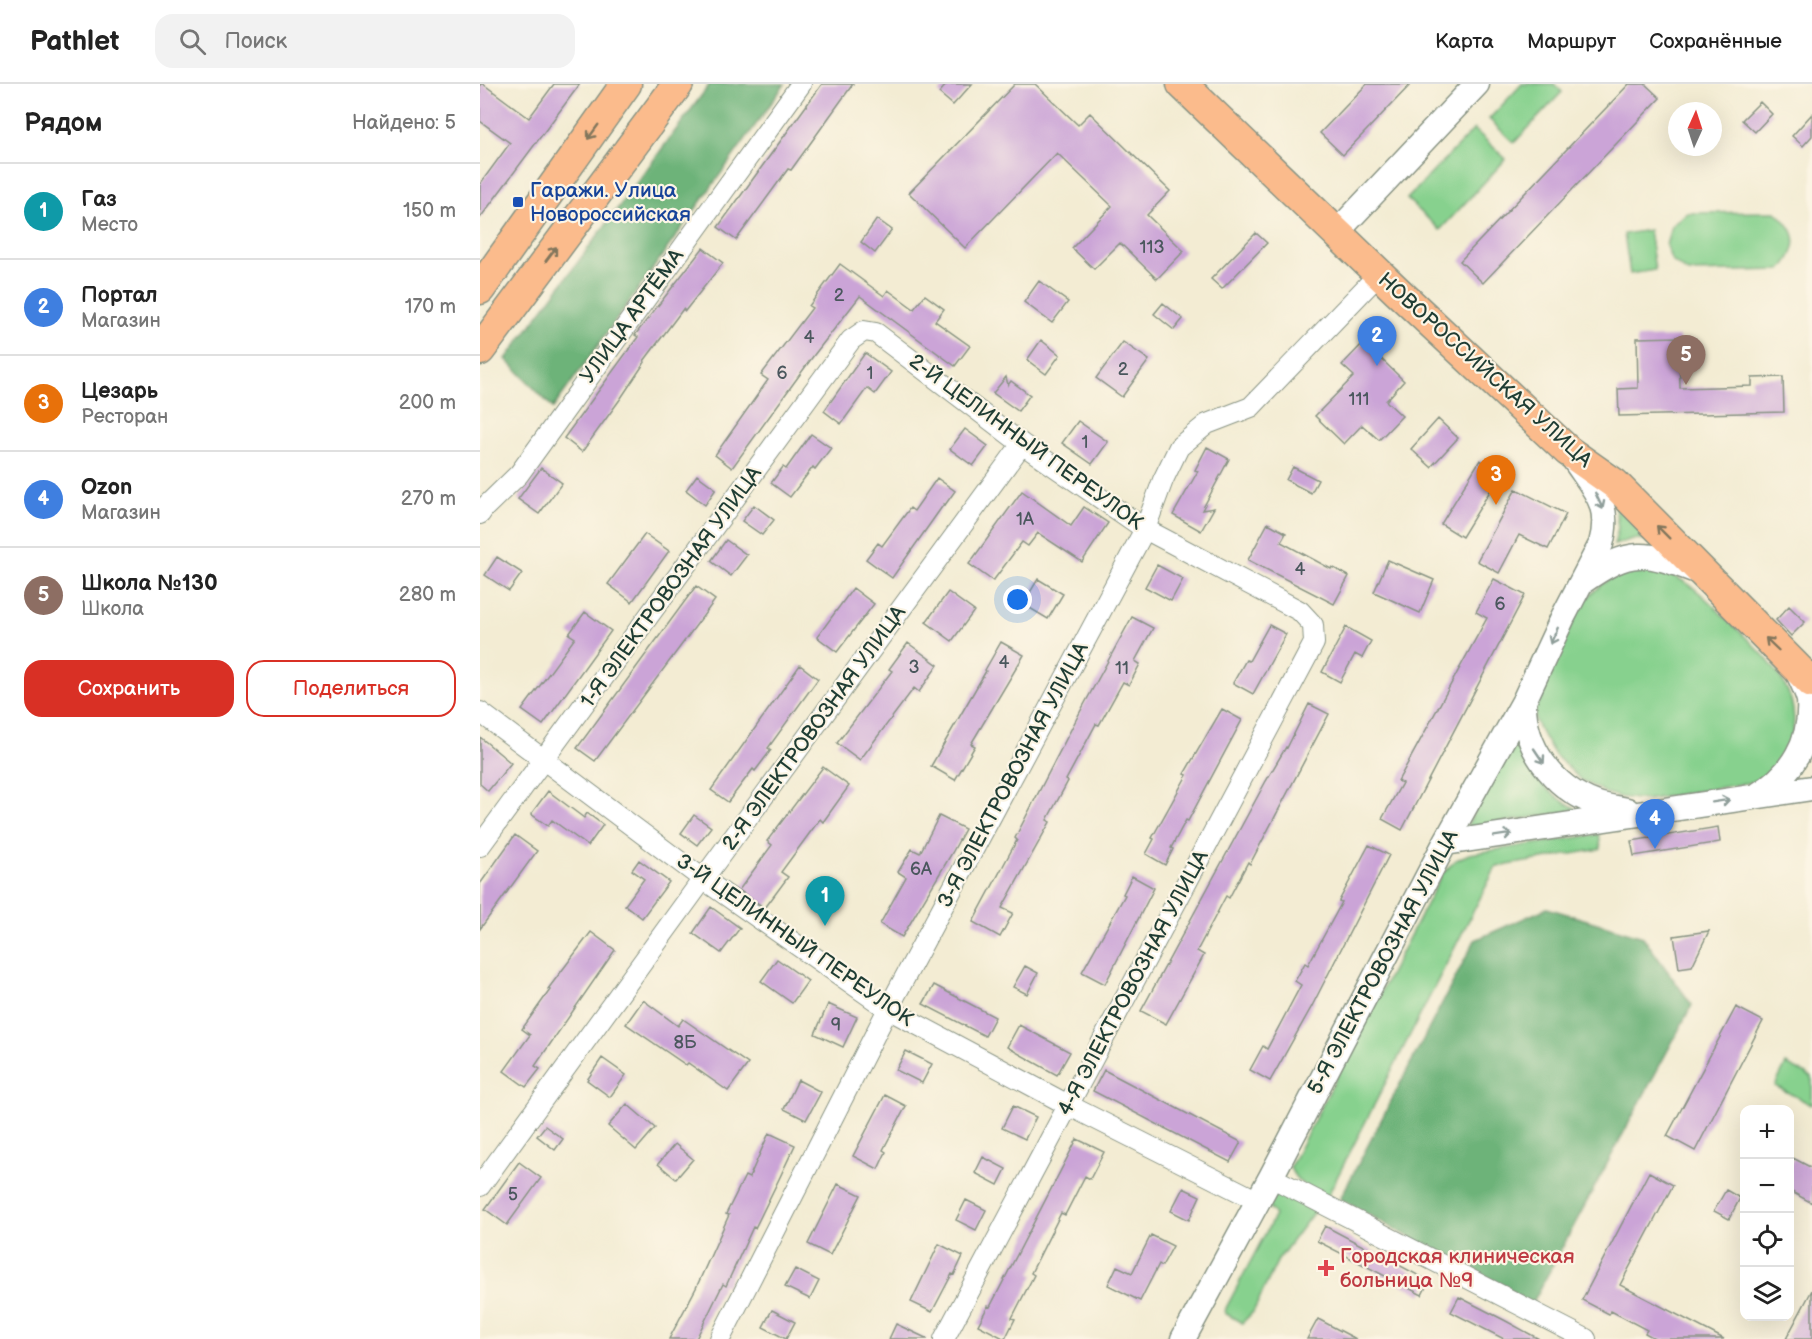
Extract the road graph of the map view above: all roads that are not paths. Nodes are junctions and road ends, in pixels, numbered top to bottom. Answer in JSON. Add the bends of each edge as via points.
{"nodes":[{"id":1,"x":626,"y":84,"type":"edge"},
{"id":2,"x":678,"y":84,"type":"edge"},
{"id":3,"x":801,"y":84,"type":"edge"},
{"id":4,"x":1182,"y":84,"type":"edge"},
{"id":5,"x":1477,"y":84,"type":"edge"},
{"id":6,"x":1336,"y":232,"type":"junction"},
{"id":7,"x":1379,"y":274,"type":"junction"},
{"id":8,"x":480,"y":289,"type":"edge"},
{"id":9,"x":864,"y":331,"type":"joint"},
{"id":10,"x":480,"y":350,"type":"edge"},
{"id":11,"x":1022,"y":444,"type":"junction"},
{"id":12,"x":1568,"y":451,"type":"junction"},
{"id":13,"x":480,"y":514,"type":"edge"},
{"id":14,"x":1145,"y":529,"type":"junction"},
{"id":15,"x":1705,"y":574,"type":"junction"},
{"id":16,"x":1580,"y":583,"type":"junction"},
{"id":17,"x":1313,"y":625,"type":"joint"},
{"id":18,"x":1804,"y":675,"type":"edge"},
{"id":19,"x":1524,"y":701,"type":"junction"},
{"id":20,"x":480,"y":712,"type":"edge"},
{"id":21,"x":545,"y":759,"type":"junction"},
{"id":22,"x":1812,"y":788,"type":"edge"},
{"id":23,"x":1757,"y":795,"type":"junction"},
{"id":24,"x":1647,"y":813,"type":"junction"},
{"id":25,"x":1445,"y":843,"type":"junction"},
{"id":26,"x":480,"y":846,"type":"edge"},
{"id":27,"x":703,"y":879,"type":"junction"},
{"id":28,"x":888,"y":1010,"type":"junction"},
{"id":29,"x":1068,"y":1105,"type":"junction"},
{"id":30,"x":1271,"y":1177,"type":"junction"},
{"id":31,"x":480,"y":1186,"type":"edge"},
{"id":32,"x":1258,"y":1201,"type":"junction"},
{"id":33,"x":720,"y":1339,"type":"edge"},
{"id":34,"x":944,"y":1339,"type":"edge"},
{"id":35,"x":1183,"y":1339,"type":"edge"},
{"id":36,"x":1586,"y":1339,"type":"edge"}],
"edges":[{"from":1,"to":8,"type":"main road","one_way":true},
{"from":10,"to":2,"type":"main road","one_way":true},
{"from":3,"to":13,"type":"street","name":"УЛИЦА АРТЁМА","via":[[519,474]]},
{"from":4,"to":6,"type":"main road","name":"НОВОРОССИЙСКАЯ УЛИЦА"},
{"from":5,"to":6,"type":"street"},
{"from":6,"to":7,"type":"main road","name":"НОВОРОССИЙСКАЯ УЛИЦА"},
{"from":7,"to":12,"type":"main road","name":"НОВОРОССИЙСКАЯ УЛИЦА"},
{"from":7,"to":14,"type":"street","name":"3-Я ЭЛЕКТРОВОЗНАЯ УЛИЦА","via":[[1251,407],[1207,424],[1179,447]]},
{"from":9,"to":11,"type":"street","name":"2-Й ЦЕЛИННЫЙ ПЕРЕУЛОК","via":[[876,333]]},
{"from":9,"to":21,"type":"street","name":"1-Я ЭЛЕКТРОВОЗНАЯ УЛИЦА","via":[[851,340]]},
{"from":11,"to":14,"type":"street","name":"2-Й ЦЕЛИННЫЙ ПЕРЕУЛОК"},
{"from":11,"to":27,"type":"street","name":"2-Я ЭЛЕКТРОВОЗНАЯ УЛИЦА"},
{"from":15,"to":12,"type":"main road","name":"НОВОРОССИЙСКАЯ УЛИЦА","one_way":true,"via":[[1615,484]]},
{"from":12,"to":16,"type":"street","name":"5-Я ЭЛЕКТРОВОЗНАЯ УЛИЦА","one_way":true,"via":[[1600,498],[1605,515],[1600,544]]},
{"from":14,"to":17,"type":"street","name":"2-Й ЦЕЛИННЫЙ ПЕРЕУЛОК","via":[[1300,611]]},
{"from":14,"to":28,"type":"street","name":"3-Я ЭЛЕКТРОВОЗНАЯ УЛИЦА"},
{"from":15,"to":16,"type":"street","via":[[1659,557],[1640,555],[1612,562]]},
{"from":18,"to":15,"type":"main road","name":"НОВОРОССИЙСКАЯ УЛИЦА","one_way":true},
{"from":16,"to":19,"type":"street","name":"5-Я ЭЛЕКТРОВОЗНАЯ УЛИЦА","one_way":true},
{"from":17,"to":29,"type":"street","name":"4-Я ЭЛЕКТРОВОЗНАЯ УЛИЦА","via":[[1314,643]]},
{"from":18,"to":23,"type":"street","via":[[1810,711],[1808,736],[1796,763],[1776,784]]},
{"from":19,"to":24,"type":"street","one_way":true,"via":[[1525,724],[1533,747],[1560,781],[1596,803]]},
{"from":19,"to":25,"type":"street","name":"5-Я ЭЛЕКТРОВОЗНАЯ УЛИЦА"},
{"from":20,"to":21,"type":"street","name":"3-Й ЦЕЛИННЫЙ ПЕРЕУЛОК"},
{"from":21,"to":26,"type":"street","name":"1-Я ЭЛЕКТРОВОЗНАЯ УЛИЦА"},
{"from":21,"to":27,"type":"street","name":"3-Й ЦЕЛИННЫЙ ПЕРЕУЛОК"},
{"from":22,"to":23,"type":"street"},
{"from":24,"to":23,"type":"street","one_way":true},
{"from":25,"to":24,"type":"street","one_way":true},
{"from":25,"to":30,"type":"street","name":"5-Я ЭЛЕКТРОВОЗНАЯ УЛИЦА"},
{"from":27,"to":28,"type":"street","name":"3-Й ЦЕЛИННЫЙ ПЕРЕУЛОК"},
{"from":27,"to":31,"type":"street","name":"2-Я ЭЛЕКТРОВОЗНАЯ УЛИЦА"},
{"from":28,"to":29,"type":"street","name":"3-Й ЦЕЛИННЫЙ ПЕРЕУЛОК"},
{"from":28,"to":33,"type":"street","name":"3-Я ЭЛЕКТРОВОЗНАЯ УЛИЦА"},
{"from":29,"to":32,"type":"street","name":"3-Й ЦЕЛИННЫЙ ПЕРЕУЛОК"},
{"from":29,"to":34,"type":"street","name":"4-Я ЭЛЕКТРОВОЗНАЯ УЛИЦА"},
{"from":30,"to":32,"type":"street","name":"5-Я ЭЛЕКТРОВОЗНАЯ УЛИЦА"},
{"from":30,"to":36,"type":"street"},
{"from":32,"to":35,"type":"street","name":"5-Я ЭЛЕКТРОВОЗНАЯ УЛИЦА"}]}
